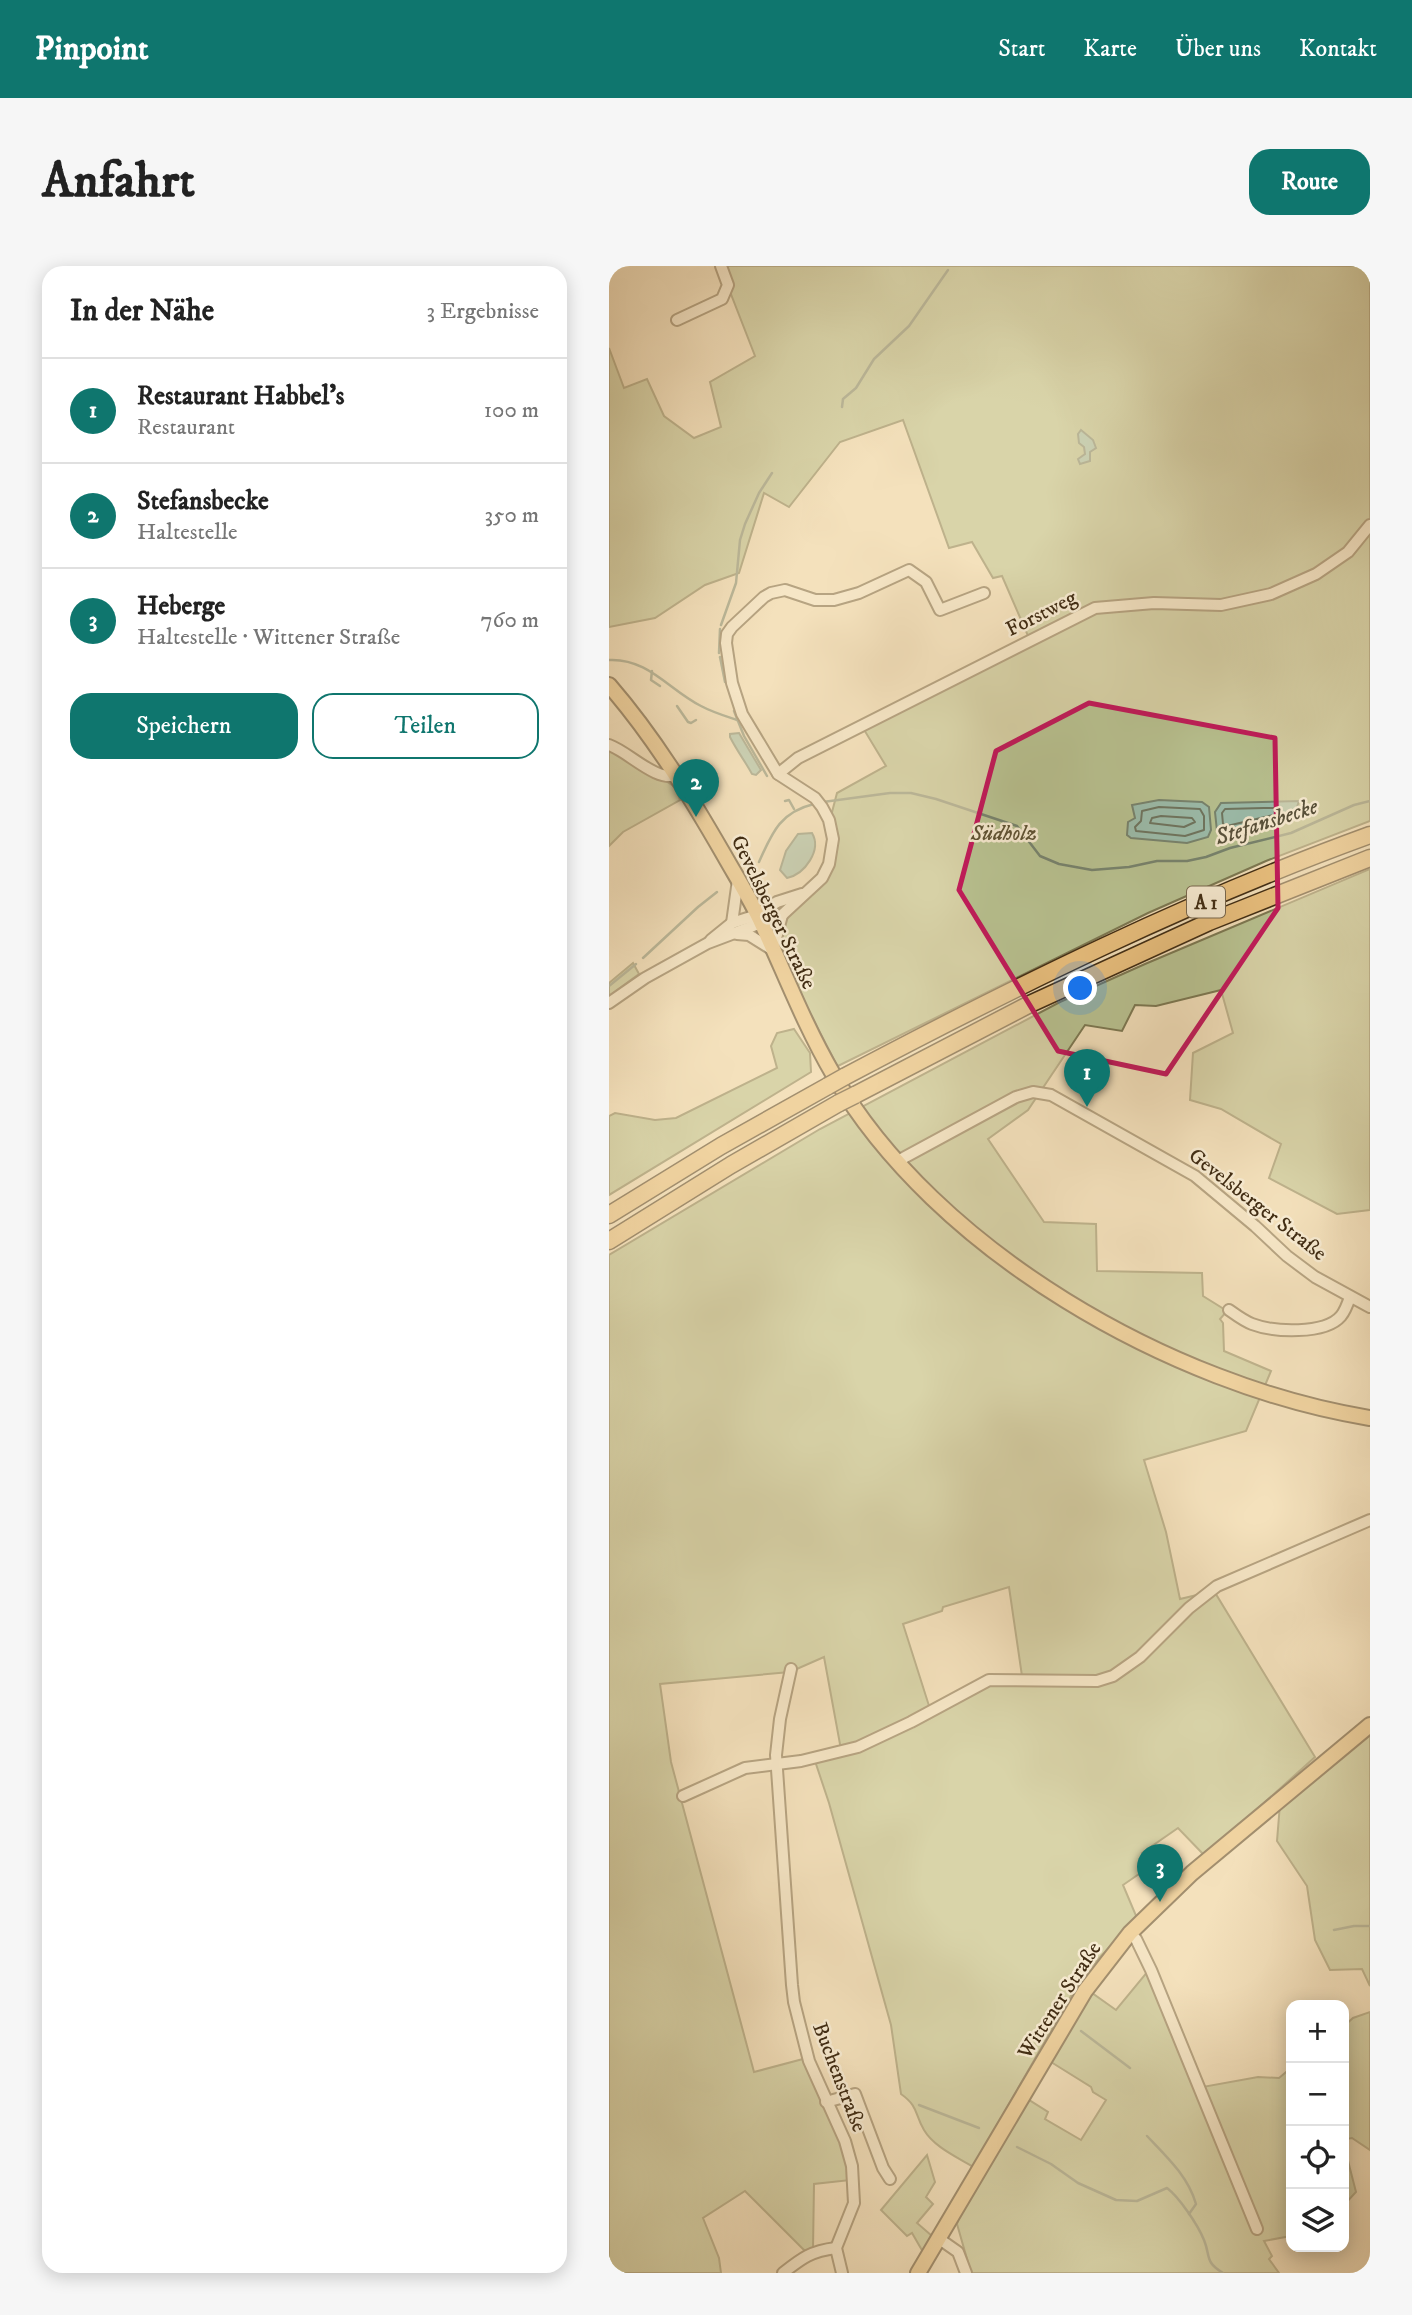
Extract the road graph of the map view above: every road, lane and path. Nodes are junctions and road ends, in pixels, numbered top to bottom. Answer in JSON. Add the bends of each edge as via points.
{"nodes":[{"id":1,"x":722,"y":266,"type":"edge"},
{"id":2,"x":677,"y":320,"type":"dead end"},
{"id":3,"x":1370,"y":525,"type":"edge"},
{"id":4,"x":984,"y":593,"type":"dead end"},
{"id":5,"x":609,"y":685,"type":"edge"},
{"id":6,"x":609,"y":745,"type":"edge"},
{"id":7,"x":778,"y":774,"type":"junction"},
{"id":8,"x":676,"y":775,"type":"junction"},
{"id":9,"x":1370,"y":835,"type":"edge"},
{"id":10,"x":1370,"y":858,"type":"edge"},
{"id":11,"x":738,"y":880,"type":"junction"},
{"id":12,"x":805,"y":893,"type":"junction"},
{"id":13,"x":782,"y":915,"type":"junction"},
{"id":14,"x":759,"y":918,"type":"junction"},
{"id":15,"x":734,"y":928,"type":"junction"},
{"id":16,"x":773,"y":950,"type":"junction"},
{"id":17,"x":609,"y":1003,"type":"edge"},
{"id":18,"x":896,"y":1162,"type":"junction"},
{"id":19,"x":609,"y":1215,"type":"edge"},
{"id":20,"x":609,"y":1241,"type":"edge"},
{"id":21,"x":1350,"y":1297,"type":"junction"},
{"id":22,"x":1370,"y":1307,"type":"edge"},
{"id":23,"x":1229,"y":1310,"type":"dead end"},
{"id":24,"x":1370,"y":1418,"type":"edge"},
{"id":25,"x":1370,"y":1520,"type":"edge"},
{"id":26,"x":791,"y":1669,"type":"dead end"},
{"id":27,"x":1370,"y":1725,"type":"edge"},
{"id":28,"x":777,"y":1764,"type":"junction"},
{"id":29,"x":683,"y":1796,"type":"dead end"},
{"id":30,"x":1130,"y":1933,"type":"junction"},
{"id":31,"x":826,"y":2102,"type":"junction"},
{"id":32,"x":890,"y":2179,"type":"dead end"},
{"id":33,"x":1257,"y":2230,"type":"dead end"},
{"id":34,"x":938,"y":2238,"type":"junction"},
{"id":35,"x":836,"y":2248,"type":"junction"},
{"id":36,"x":783,"y":2273,"type":"edge"},
{"id":37,"x":842,"y":2273,"type":"edge"},
{"id":38,"x":918,"y":2273,"type":"edge"},
{"id":39,"x":966,"y":2273,"type":"edge"}],
"edges":[{"from":1,"to":2,"type":"street","via":[[728,285],[722,299]]},
{"from":3,"to":7,"type":"street","name":"Forstweg","via":[[1348,552],[1316,574],[1271,594],[1221,605],[1154,603],[1095,608],[790,762]]},
{"from":4,"to":7,"type":"street","via":[[940,610],[926,582],[909,570],[834,600],[815,600],[785,590],[764,597],[732,626],[726,643],[742,714]]},
{"from":5,"to":8,"type":"main road","name":"Gevelsberger Straße"},
{"from":6,"to":8,"type":"street","via":[[660,776]]},
{"from":7,"to":12,"type":"street","via":[[819,803],[831,828],[832,851],[822,878]]},
{"from":8,"to":11,"type":"main road","name":"Gevelsberger Straße"},
{"from":9,"to":19,"type":"highway","number":"A 1","bridge":true,"via":[[1112,943],[967,1012],[721,1146]]},
{"from":10,"to":20,"type":"highway","number":"A 1","bridge":true,"via":[[1209,922],[1068,986],[839,1103]]},
{"from":11,"to":14,"type":"main road","name":"Gevelsberger Straße"},
{"from":11,"to":15,"type":"street"},
{"from":12,"to":13,"type":"street"},
{"from":12,"to":14,"type":"street","via":[[777,902]]},
{"from":13,"to":14,"type":"street"},
{"from":13,"to":16,"type":"street"},
{"from":14,"to":15,"type":"street"},
{"from":14,"to":16,"type":"main road","name":"Gevelsberger Straße"},
{"from":15,"to":16,"type":"street"},
{"from":15,"to":17,"type":"street"},
{"from":16,"to":18,"type":"main road","name":"Gevelsberger Straße","via":[[832,1073]]},
{"from":18,"to":21,"type":"street","name":"Gevelsberger Straße","via":[[1016,1097],[1033,1091],[1051,1095],[1195,1176],[1287,1256]]},
{"from":18,"to":24,"type":"main road","name":"Gevelsberger Straße","via":[[963,1227],[1083,1312],[1229,1381]]},
{"from":21,"to":22,"type":"street","name":"Gevelsberger Straße"},
{"from":21,"to":23,"type":"street","via":[[1340,1318],[1309,1329],[1261,1327]]},
{"from":25,"to":28,"type":"street","via":[[1217,1586],[1113,1676],[1097,1681],[989,1680],[857,1747]]},
{"from":26,"to":28,"type":"street","name":"Buchenstraße","via":[[780,1719]]},
{"from":27,"to":30,"type":"main road","name":"Wittener Straße","via":[[1172,1890]]},
{"from":28,"to":29,"type":"street","via":[[740,1769]]},
{"from":28,"to":31,"type":"street","name":"Buchenstraße","via":[[794,2002],[809,2061]]},
{"from":30,"to":33,"type":"street","via":[[1151,1970]]},
{"from":30,"to":34,"type":"main road","name":"Wittener Straße","via":[[1085,1991]]},
{"from":31,"to":32,"type":"street","via":[[855,2094]]},
{"from":31,"to":35,"type":"street","name":"Buchenstraße","via":[[845,2141],[854,2179],[852,2211]]},
{"from":34,"to":38,"type":"main road","name":"Wittener Straße"},
{"from":34,"to":39,"type":"street","via":[[958,2252]]},
{"from":35,"to":36,"type":"street","via":[[817,2250]]},
{"from":35,"to":37,"type":"street"}]}
